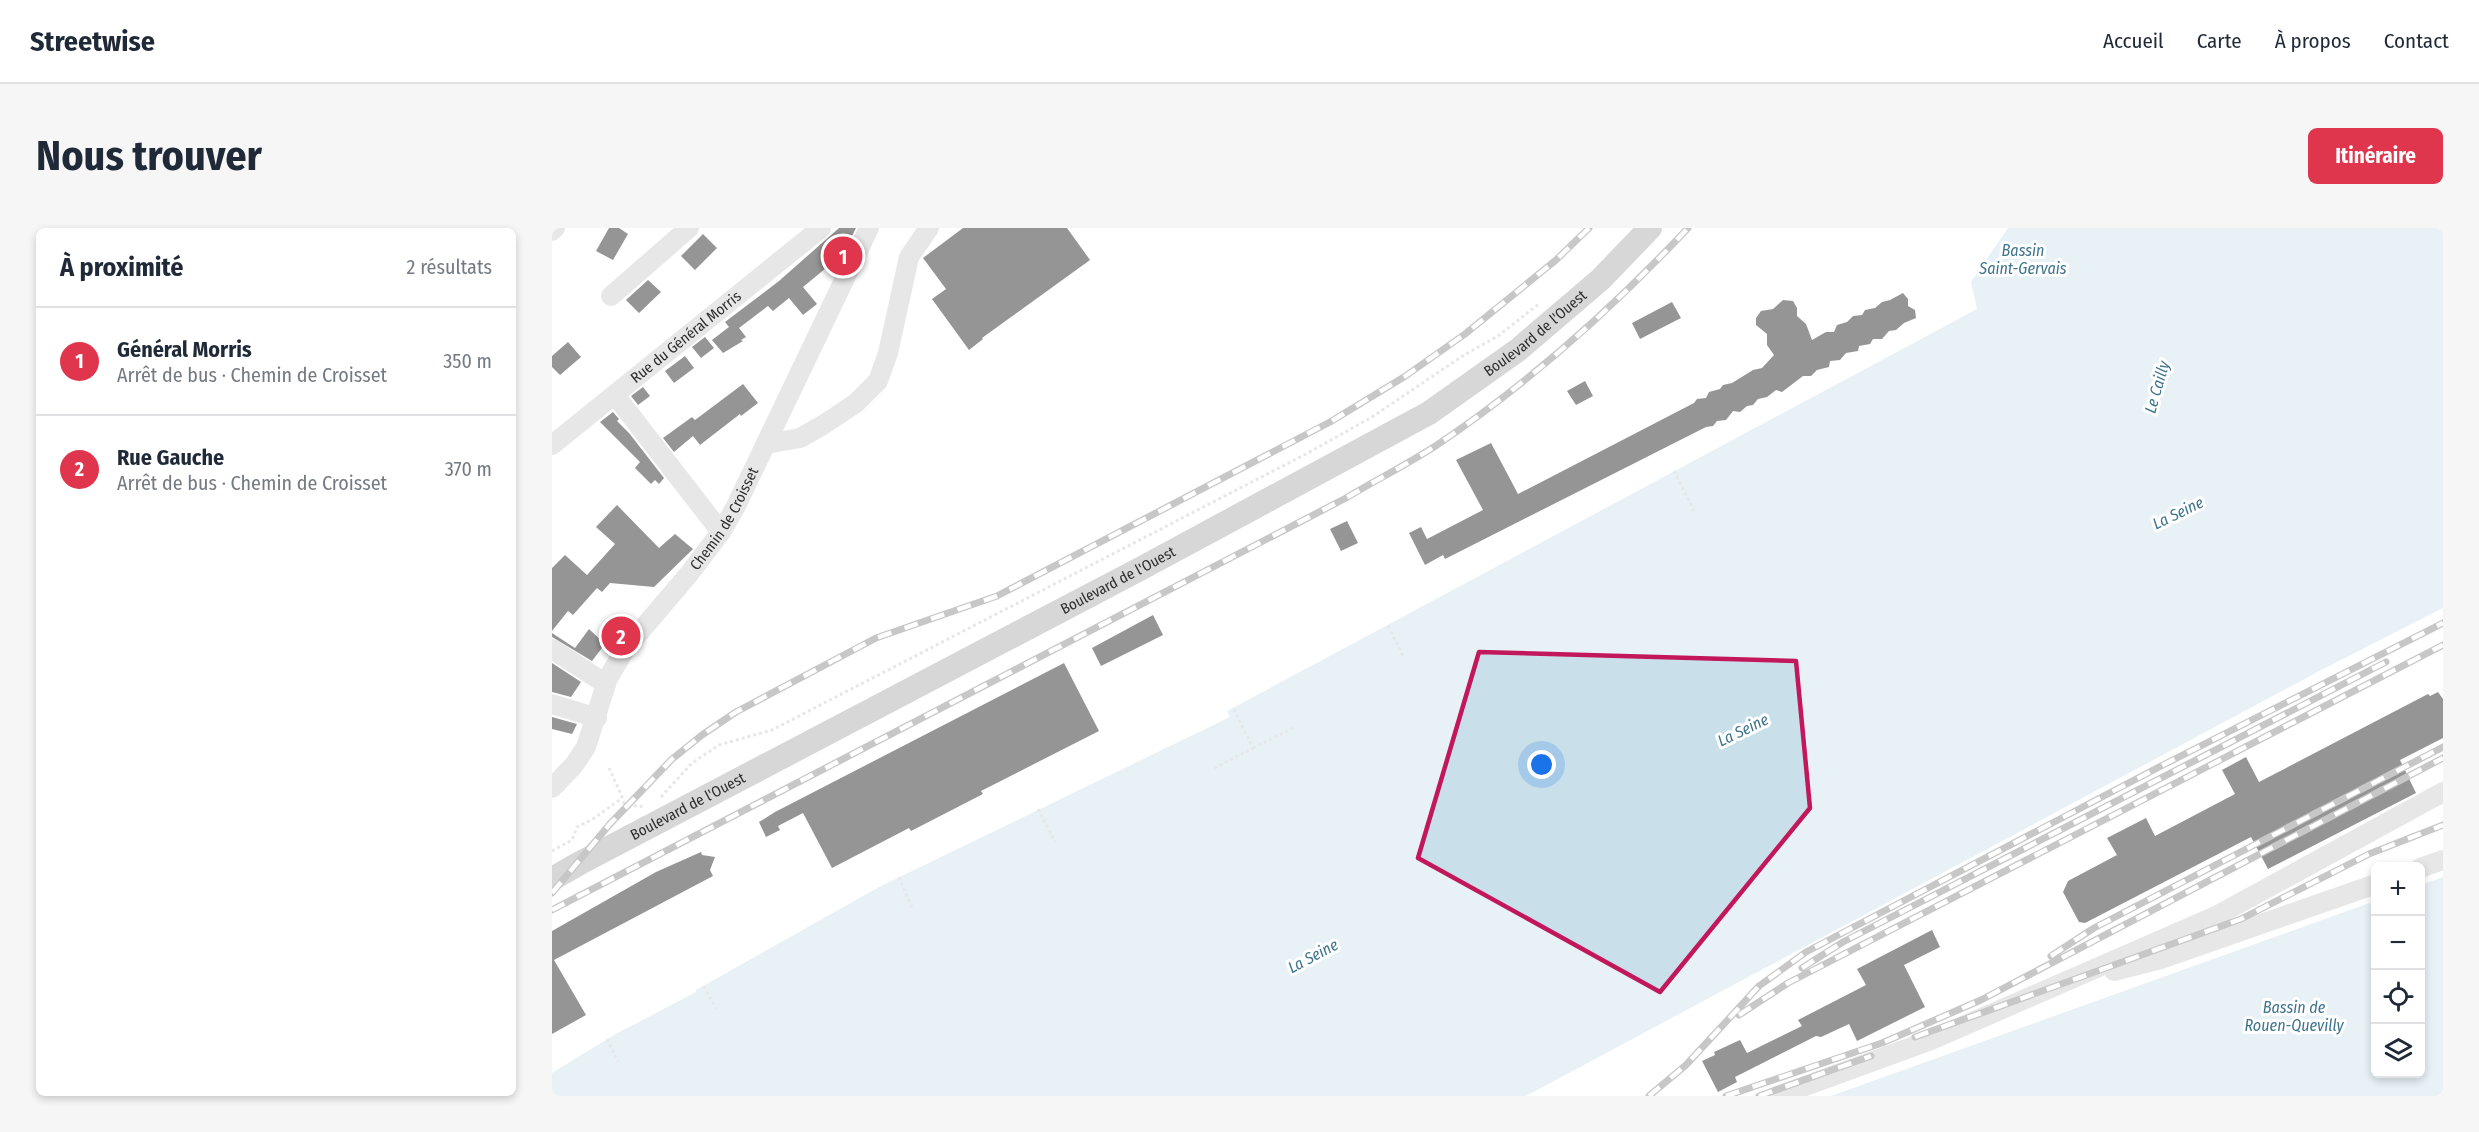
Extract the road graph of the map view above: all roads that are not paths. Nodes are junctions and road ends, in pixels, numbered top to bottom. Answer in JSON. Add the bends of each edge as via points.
{"nodes":[{"id":1,"x":689,"y":228,"type":"edge"},
{"id":2,"x":821,"y":228,"type":"edge"},
{"id":3,"x":869,"y":228,"type":"edge"},
{"id":4,"x":928,"y":228,"type":"edge"},
{"id":5,"x":1650,"y":228,"type":"edge"},
{"id":6,"x":610,"y":296,"type":"dead end"},
{"id":7,"x":615,"y":395,"type":"junction"},
{"id":8,"x":766,"y":444,"type":"junction"},
{"id":9,"x":552,"y":445,"type":"edge"},
{"id":10,"x":721,"y":532,"type":"junction"},
{"id":11,"x":552,"y":649,"type":"edge"},
{"id":12,"x":606,"y":684,"type":"junction"},
{"id":13,"x":552,"y":704,"type":"edge"},
{"id":14,"x":597,"y":718,"type":"junction"},
{"id":15,"x":552,"y":788,"type":"edge"},
{"id":16,"x":2443,"y":792,"type":"edge"},
{"id":17,"x":2443,"y":860,"type":"edge"},
{"id":18,"x":2425,"y":867,"type":"edge"},
{"id":19,"x":552,"y":879,"type":"edge"},
{"id":20,"x":2371,"y":886,"type":"edge"},
{"id":21,"x":2059,"y":985,"type":"junction"},
{"id":22,"x":1778,"y":1096,"type":"edge"}],
"edges":[{"from":1,"to":6,"type":"street"},
{"from":2,"to":7,"type":"street","name":"Rue du Général Morris"},
{"from":3,"to":8,"type":"street","name":"Chemin de Croisset"},
{"from":4,"to":8,"type":"street","via":[[909,257],[878,381],[856,403],[800,438]]},
{"from":5,"to":19,"type":"main road","name":"Boulevard de l'Ouest","via":[[1601,279],[1518,350],[1429,413]]},
{"from":7,"to":9,"type":"street","name":"Rue du Général Morris"},
{"from":7,"to":10,"type":"street"},
{"from":8,"to":10,"type":"street","name":"Chemin de Croisset"},
{"from":10,"to":12,"type":"street","name":"Chemin de Croisset","via":[[626,648]]},
{"from":11,"to":12,"type":"street"},
{"from":12,"to":14,"type":"street","name":"Chemin de Croisset"},
{"from":13,"to":14,"type":"street"},
{"from":14,"to":15,"type":"street","name":"Chemin de Croisset","via":[[586,747]]},
{"from":16,"to":21,"type":"street","via":[[2216,916]]},
{"from":17,"to":18,"type":"street"},
{"from":20,"to":21,"type":"street","via":[[2161,959]]},
{"from":21,"to":22,"type":"street","via":[[1931,1040]]}]}
